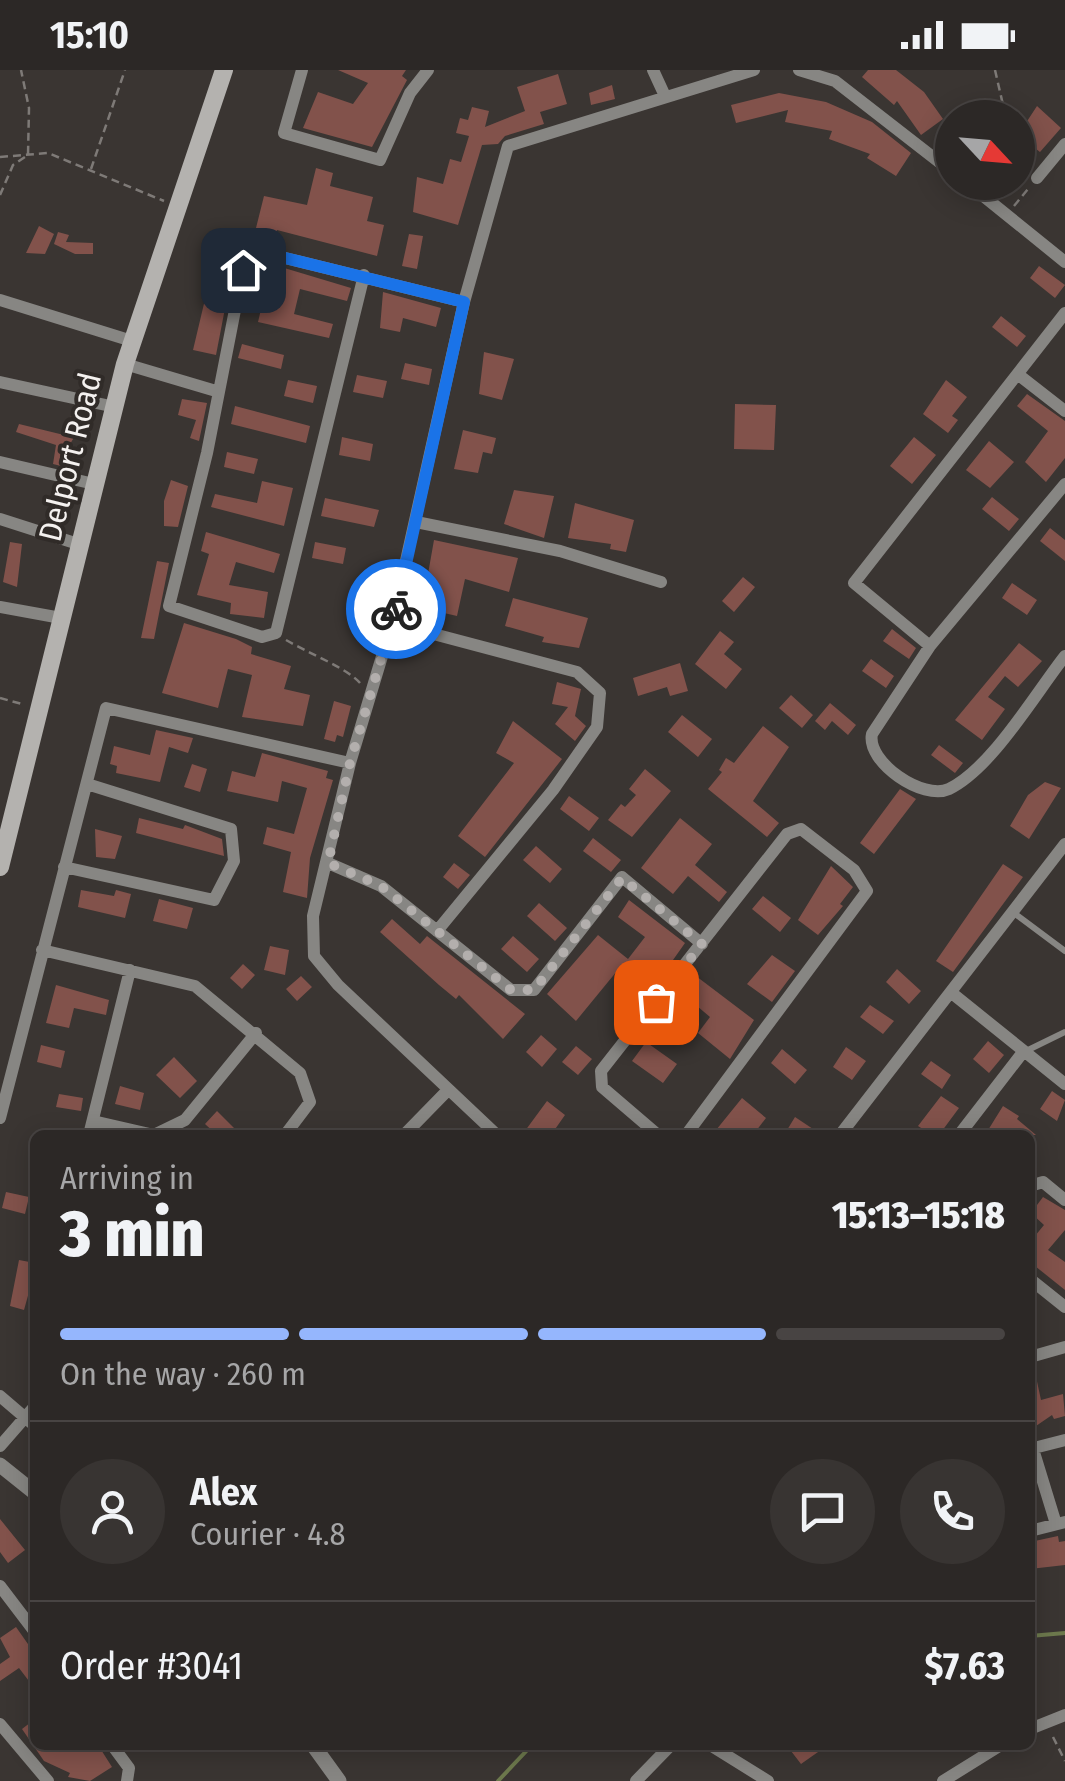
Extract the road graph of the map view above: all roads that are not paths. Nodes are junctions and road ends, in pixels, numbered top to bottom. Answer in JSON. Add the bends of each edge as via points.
{"nodes":[{"id":1,"x":224,"y":70,"type":"edge"},
{"id":2,"x":302,"y":70,"type":"edge"},
{"id":3,"x":428,"y":70,"type":"edge"},
{"id":4,"x":653,"y":70,"type":"edge"},
{"id":5,"x":754,"y":70,"type":"edge"},
{"id":6,"x":799,"y":70,"type":"edge"},
{"id":7,"x":665,"y":96,"type":"junction"},
{"id":8,"x":1065,"y":144,"type":"edge"},
{"id":9,"x":935,"y":159,"type":"edge"},
{"id":10,"x":1037,"y":178,"type":"dead end"},
{"id":11,"x":988,"y":200,"type":"edge"},
{"id":12,"x":1065,"y":262,"type":"edge"},
{"id":13,"x":364,"y":275,"type":"junction"},
{"id":14,"x":0,"y":300,"type":"edge"},
{"id":15,"x":464,"y":302,"type":"junction"},
{"id":16,"x":1065,"y":313,"type":"edge"},
{"id":17,"x":132,"y":340,"type":"junction"},
{"id":18,"x":125,"y":364,"type":"junction"},
{"id":19,"x":1020,"y":376,"type":"junction"},
{"id":20,"x":0,"y":382,"type":"edge"},
{"id":21,"x":216,"y":391,"type":"junction"},
{"id":22,"x":114,"y":407,"type":"junction"},
{"id":23,"x":1065,"y":410,"type":"edge"},
{"id":24,"x":0,"y":462,"type":"edge"},
{"id":25,"x":94,"y":484,"type":"junction"},
{"id":26,"x":1065,"y":484,"type":"edge"},
{"id":27,"x":0,"y":518,"type":"edge"},
{"id":28,"x":416,"y":522,"type":"junction"},
{"id":29,"x":78,"y":544,"type":"junction"},
{"id":30,"x":661,"y":582,"type":"dead end"},
{"id":31,"x":0,"y":607,"type":"edge"},
{"id":32,"x":61,"y":618,"type":"junction"},
{"id":33,"x":392,"y":624,"type":"junction"},
{"id":34,"x":930,"y":646,"type":"junction"},
{"id":35,"x":1065,"y":656,"type":"edge"},
{"id":36,"x":350,"y":763,"type":"junction"},
{"id":37,"x":87,"y":784,"type":"junction"},
{"id":38,"x":1065,"y":845,"type":"edge"},
{"id":39,"x":328,"y":863,"type":"junction"},
{"id":40,"x":0,"y":867,"type":"edge"},
{"id":41,"x":64,"y":867,"type":"junction"},
{"id":42,"x":1014,"y":912,"type":"junction"},
{"id":43,"x":437,"y":931,"type":"junction"},
{"id":44,"x":702,"y":944,"type":"junction"},
{"id":45,"x":42,"y":950,"type":"junction"},
{"id":46,"x":1065,"y":951,"type":"edge"},
{"id":47,"x":130,"y":970,"type":"junction"},
{"id":48,"x":952,"y":994,"type":"junction"},
{"id":49,"x":1065,"y":1032,"type":"edge"},
{"id":50,"x":256,"y":1033,"type":"junction"},
{"id":51,"x":1024,"y":1052,"type":"junction"},
{"id":52,"x":1065,"y":1084,"type":"edge"},
{"id":53,"x":446,"y":1092,"type":"junction"},
{"id":54,"x":0,"y":1118,"type":"edge"},
{"id":55,"x":91,"y":1128,"type":"edge"},
{"id":56,"x":164,"y":1130,"type":"edge"},
{"id":57,"x":289,"y":1130,"type":"edge"},
{"id":58,"x":409,"y":1130,"type":"edge"},
{"id":59,"x":491,"y":1130,"type":"edge"},
{"id":60,"x":652,"y":1130,"type":"edge"},
{"id":61,"x":690,"y":1130,"type":"edge"},
{"id":62,"x":844,"y":1130,"type":"edge"},
{"id":63,"x":963,"y":1130,"type":"edge"},
{"id":64,"x":1035,"y":1184,"type":"edge"},
{"id":65,"x":1065,"y":1200,"type":"edge"},
{"id":66,"x":1035,"y":1283,"type":"edge"},
{"id":67,"x":1065,"y":1308,"type":"edge"},
{"id":68,"x":1065,"y":1348,"type":"edge"},
{"id":69,"x":1035,"y":1356,"type":"edge"},
{"id":70,"x":0,"y":1396,"type":"edge"},
{"id":71,"x":30,"y":1422,"type":"edge"},
{"id":72,"x":1065,"y":1440,"type":"edge"},
{"id":73,"x":0,"y":1446,"type":"edge"},
{"id":74,"x":1035,"y":1448,"type":"edge"},
{"id":75,"x":1035,"y":1459,"type":"edge"},
{"id":76,"x":0,"y":1465,"type":"edge"},
{"id":77,"x":30,"y":1489,"type":"edge"},
{"id":78,"x":1061,"y":1523,"type":"edge"},
{"id":79,"x":1035,"y":1530,"type":"edge"},
{"id":80,"x":0,"y":1586,"type":"edge"},
{"id":81,"x":30,"y":1625,"type":"edge"},
{"id":82,"x":1065,"y":1715,"type":"edge"},
{"id":83,"x":0,"y":1724,"type":"edge"},
{"id":84,"x":1035,"y":1727,"type":"edge"},
{"id":85,"x":116,"y":1750,"type":"edge"},
{"id":86,"x":317,"y":1750,"type":"edge"},
{"id":87,"x":666,"y":1750,"type":"edge"},
{"id":88,"x":718,"y":1750,"type":"edge"},
{"id":89,"x":993,"y":1750,"type":"edge"},
{"id":90,"x":48,"y":1781,"type":"edge"},
{"id":91,"x":126,"y":1781,"type":"edge"},
{"id":92,"x":339,"y":1781,"type":"edge"},
{"id":93,"x":636,"y":1781,"type":"edge"},
{"id":94,"x":768,"y":1781,"type":"edge"},
{"id":95,"x":943,"y":1781,"type":"edge"}],
"edges":[{"from":1,"to":17,"type":"main road","name":"Delport Road"},
{"from":2,"to":3,"type":"street","via":[[284,132],[380,160]]},
{"from":4,"to":7,"type":"street"},
{"from":5,"to":7,"type":"street"},
{"from":6,"to":9,"type":"street","via":[[835,81]]},
{"from":7,"to":15,"type":"street","via":[[508,146]]},
{"from":8,"to":10,"type":"street"},
{"from":11,"to":12,"type":"street"},
{"from":13,"to":15,"type":"street"},
{"from":13,"to":21,"type":"street","via":[[281,257],[243,270]]},
{"from":13,"to":21,"type":"street","via":[[276,634],[262,638],[169,606]]},
{"from":14,"to":17,"type":"street"},
{"from":15,"to":28,"type":"street"},
{"from":16,"to":19,"type":"street"},
{"from":17,"to":18,"type":"main road","name":"Delport Road"},
{"from":18,"to":21,"type":"street"},
{"from":18,"to":22,"type":"main road","name":"Delport Road"},
{"from":19,"to":23,"type":"street"},
{"from":19,"to":34,"type":"street","via":[[854,583]]},
{"from":20,"to":22,"type":"street"},
{"from":22,"to":25,"type":"main road","name":"Delport Road"},
{"from":24,"to":25,"type":"street"},
{"from":25,"to":29,"type":"main road","name":"Delport Road"},
{"from":26,"to":34,"type":"street"},
{"from":27,"to":29,"type":"street"},
{"from":28,"to":30,"type":"street","via":[[560,551]]},
{"from":28,"to":33,"type":"street"},
{"from":29,"to":32,"type":"main road","name":"Delport Road"},
{"from":31,"to":32,"type":"street"},
{"from":32,"to":40,"type":"main road","name":"Delport Road"},
{"from":33,"to":36,"type":"street"},
{"from":33,"to":43,"type":"street","via":[[578,672],[600,692],[596,727],[564,774]]},
{"from":34,"to":35,"type":"street","via":[[870,745],[878,761],[927,792],[947,790],[982,764]]},
{"from":36,"to":37,"type":"street","via":[[106,708]]},
{"from":36,"to":39,"type":"street"},
{"from":37,"to":41,"type":"street"},
{"from":37,"to":41,"type":"street","via":[[231,828],[234,862],[214,900]]},
{"from":38,"to":42,"type":"street"},
{"from":39,"to":43,"type":"street","via":[[381,886]]},
{"from":39,"to":53,"type":"street","via":[[312,916],[314,956]]},
{"from":41,"to":45,"type":"street"},
{"from":42,"to":46,"type":"lane"},
{"from":42,"to":48,"type":"street"},
{"from":43,"to":44,"type":"street","via":[[511,990],[534,990],[622,878]]},
{"from":44,"to":60,"type":"street","via":[[601,1072],[602,1087]]},
{"from":44,"to":61,"type":"street","via":[[787,834],[801,829],[854,870],[868,891]]},
{"from":45,"to":47,"type":"street"},
{"from":45,"to":54,"type":"street"},
{"from":47,"to":50,"type":"street","via":[[195,986]]},
{"from":47,"to":55,"type":"street"},
{"from":48,"to":51,"type":"street"},
{"from":48,"to":62,"type":"street"},
{"from":49,"to":51,"type":"lane"},
{"from":50,"to":56,"type":"street","via":[[185,1120]]},
{"from":50,"to":57,"type":"street","via":[[300,1073],[310,1102]]},
{"from":51,"to":52,"type":"street"},
{"from":51,"to":63,"type":"street"},
{"from":53,"to":58,"type":"street"},
{"from":53,"to":59,"type":"street"},
{"from":64,"to":65,"type":"street","via":[[1043,1182]]},
{"from":66,"to":67,"type":"street"},
{"from":68,"to":69,"type":"street"},
{"from":70,"to":71,"type":"street"},
{"from":71,"to":73,"type":"street"},
{"from":72,"to":74,"type":"street"},
{"from":75,"to":78,"type":"street"},
{"from":76,"to":77,"type":"street"},
{"from":78,"to":79,"type":"street"},
{"from":80,"to":81,"type":"street"},
{"from":82,"to":84,"type":"street"},
{"from":83,"to":90,"type":"street"},
{"from":85,"to":91,"type":"street","via":[[129,1768]]},
{"from":86,"to":92,"type":"street"},
{"from":87,"to":93,"type":"street"},
{"from":88,"to":94,"type":"street"},
{"from":89,"to":95,"type":"street"}]}
